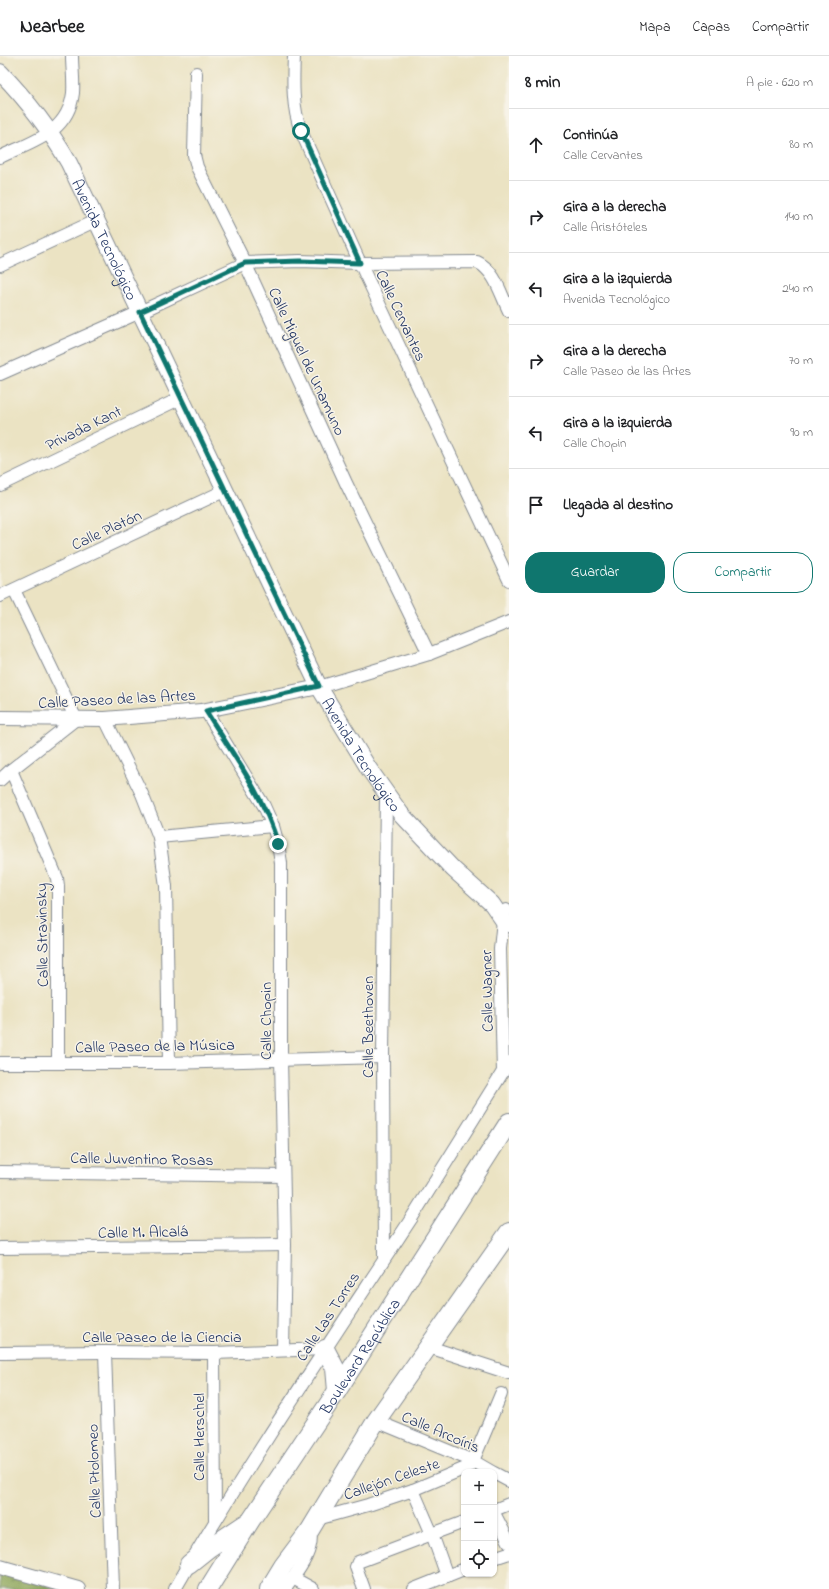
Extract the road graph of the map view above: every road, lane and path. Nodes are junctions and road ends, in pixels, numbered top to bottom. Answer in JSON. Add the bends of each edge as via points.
{"nodes":[{"id":1,"x":72,"y":56,"type":"edge"},
{"id":2,"x":294,"y":56,"type":"edge"},
{"id":3,"x":0,"y":72,"type":"edge"},
{"id":4,"x":196,"y":73,"type":"dead end"},
{"id":5,"x":51,"y":133,"type":"junction"},
{"id":6,"x":0,"y":157,"type":"edge"},
{"id":7,"x":97,"y":220,"type":"junction"},
{"id":8,"x":245,"y":263,"type":"junction"},
{"id":9,"x":360,"y":263,"type":"junction"},
{"id":10,"x":0,"y":264,"type":"edge"},
{"id":11,"x":509,"y":311,"type":"edge"},
{"id":12,"x":140,"y":312,"type":"junction"},
{"id":13,"x":0,"y":374,"type":"edge"},
{"id":14,"x":181,"y":398,"type":"junction"},
{"id":15,"x":0,"y":485,"type":"edge"},
{"id":16,"x":226,"y":490,"type":"junction"},
{"id":17,"x":509,"y":580,"type":"edge"},
{"id":18,"x":14,"y":590,"type":"junction"},
{"id":19,"x":0,"y":596,"type":"edge"},
{"id":20,"x":509,"y":622,"type":"edge"},
{"id":21,"x":429,"y":654,"type":"junction"},
{"id":22,"x":319,"y":686,"type":"junction"},
{"id":23,"x":206,"y":711,"type":"junction"},
{"id":24,"x":0,"y":718,"type":"edge"},
{"id":25,"x":76,"y":719,"type":"junction"},
{"id":26,"x":105,"y":719,"type":"junction"},
{"id":27,"x":11,"y":770,"type":"junction"},
{"id":28,"x":0,"y":780,"type":"edge"},
{"id":29,"x":386,"y":795,"type":"junction"},
{"id":30,"x":273,"y":826,"type":"junction"},
{"id":31,"x":159,"y":837,"type":"junction"},
{"id":32,"x":504,"y":914,"type":"edge"},
{"id":33,"x":383,"y":1057,"type":"junction"},
{"id":34,"x":281,"y":1059,"type":"junction"},
{"id":35,"x":58,"y":1062,"type":"junction"},
{"id":36,"x":0,"y":1063,"type":"edge"},
{"id":37,"x":168,"y":1063,"type":"junction"},
{"id":38,"x":506,"y":1067,"type":"edge"},
{"id":39,"x":509,"y":1122,"type":"edge"},
{"id":40,"x":0,"y":1172,"type":"edge"},
{"id":41,"x":283,"y":1176,"type":"junction"},
{"id":42,"x":509,"y":1232,"type":"edge"},
{"id":43,"x":285,"y":1245,"type":"junction"},
{"id":44,"x":0,"y":1248,"type":"edge"},
{"id":45,"x":384,"y":1259,"type":"junction"},
{"id":46,"x":429,"y":1346,"type":"junction"},
{"id":47,"x":364,"y":1348,"type":"junction"},
{"id":48,"x":325,"y":1349,"type":"junction"},
{"id":49,"x":283,"y":1350,"type":"junction"},
{"id":50,"x":106,"y":1352,"type":"junction"},
{"id":51,"x":0,"y":1353,"type":"edge"},
{"id":52,"x":214,"y":1353,"type":"junction"},
{"id":53,"x":509,"y":1373,"type":"edge"},
{"id":54,"x":336,"y":1391,"type":"junction"},
{"id":55,"x":501,"y":1394,"type":"dead end"},
{"id":56,"x":376,"y":1421,"type":"junction"},
{"id":57,"x":471,"y":1467,"type":"edge"},
{"id":58,"x":497,"y":1474,"type":"edge"},
{"id":59,"x":509,"y":1481,"type":"edge"},
{"id":60,"x":413,"y":1490,"type":"junction"},
{"id":61,"x":509,"y":1504,"type":"edge"},
{"id":62,"x":497,"y":1509,"type":"edge"},
{"id":63,"x":251,"y":1520,"type":"junction"},
{"id":64,"x":497,"y":1520,"type":"edge"},
{"id":65,"x":215,"y":1521,"type":"junction"},
{"id":66,"x":461,"y":1523,"type":"edge"},
{"id":67,"x":314,"y":1524,"type":"junction"},
{"id":68,"x":432,"y":1534,"type":"junction"},
{"id":69,"x":509,"y":1542,"type":"edge"},
{"id":70,"x":509,"y":1553,"type":"edge"},
{"id":71,"x":497,"y":1557,"type":"edge"},
{"id":72,"x":189,"y":1564,"type":"junction"},
{"id":73,"x":0,"y":1568,"type":"edge"},
{"id":74,"x":461,"y":1570,"type":"edge"},
{"id":75,"x":447,"y":1576,"type":"junction"},
{"id":76,"x":293,"y":1578,"type":"junction"},
{"id":77,"x":78,"y":1589,"type":"edge"},
{"id":78,"x":112,"y":1589,"type":"edge"},
{"id":79,"x":175,"y":1589,"type":"edge"},
{"id":80,"x":208,"y":1589,"type":"edge"},
{"id":81,"x":268,"y":1589,"type":"edge"},
{"id":82,"x":285,"y":1589,"type":"edge"},
{"id":83,"x":313,"y":1589,"type":"edge"},
{"id":84,"x":364,"y":1589,"type":"edge"},
{"id":85,"x":414,"y":1589,"type":"edge"}],
"edges":[{"from":1,"to":5,"type":"street","via":[[73,93],[70,106],[63,120]]},
{"from":2,"to":9,"type":"street","name":"Calle Cervantes","via":[[296,118]]},
{"from":3,"to":5,"type":"main road","name":"Avenida Tecnológico"},
{"from":4,"to":8,"type":"street","name":"Calle Miguel de Unamuno","via":[[196,167]]},
{"from":5,"to":6,"type":"street"},
{"from":5,"to":7,"type":"main road","name":"Avenida Tecnológico"},
{"from":7,"to":10,"type":"street"},
{"from":7,"to":12,"type":"main road","name":"Avenida Tecnológico"},
{"from":8,"to":9,"type":"street"},
{"from":8,"to":12,"type":"street"},
{"from":8,"to":21,"type":"street","name":"Calle Miguel de Unamuno","via":[[346,483]]},
{"from":9,"to":11,"type":"street","via":[[477,262],[484,265],[493,277]]},
{"from":9,"to":17,"type":"street","name":"Calle Cervantes"},
{"from":12,"to":13,"type":"street"},
{"from":12,"to":14,"type":"main road","name":"Avenida Tecnológico"},
{"from":14,"to":15,"type":"street","name":"Privada Kant"},
{"from":14,"to":16,"type":"main road","name":"Avenida Tecnológico"},
{"from":16,"to":18,"type":"street","name":"Calle Platón"},
{"from":16,"to":22,"type":"main road","name":"Avenida Tecnológico"},
{"from":18,"to":19,"type":"street","name":"Calle Platón"},
{"from":18,"to":25,"type":"street"},
{"from":20,"to":21,"type":"street","name":"Calle Paseo de las Artes"},
{"from":21,"to":22,"type":"street","name":"Calle Paseo de las Artes"},
{"from":22,"to":23,"type":"street","name":"Calle Paseo de las Artes"},
{"from":22,"to":29,"type":"main road","name":"Avenida Tecnológico"},
{"from":23,"to":26,"type":"street","name":"Calle Paseo de las Artes"},
{"from":23,"to":30,"type":"street","name":"Calle Chopin","via":[[264,806]]},
{"from":24,"to":25,"type":"street","name":"Calle Paseo de las Artes"},
{"from":25,"to":26,"type":"street","name":"Calle Paseo de las Artes"},
{"from":25,"to":27,"type":"street"},
{"from":26,"to":31,"type":"street","via":[[142,794]]},
{"from":27,"to":28,"type":"street"},
{"from":27,"to":35,"type":"street","name":"Calle Stravinsky","via":[[57,878]]},
{"from":29,"to":32,"type":"main road","name":"Avenida Tecnológico","via":[[418,834]]},
{"from":29,"to":33,"type":"street","name":"Calle Beethoven"},
{"from":30,"to":31,"type":"street"},
{"from":30,"to":34,"type":"street","name":"Calle Chopin","via":[[281,863]]},
{"from":31,"to":37,"type":"street","via":[[166,886]]},
{"from":32,"to":38,"type":"street","name":"Calle Wagner","via":[[500,949]]},
{"from":33,"to":34,"type":"street","name":"Calle Paseo de la Música"},
{"from":33,"to":45,"type":"street","name":"Calle Beethoven"},
{"from":34,"to":37,"type":"street","name":"Calle Paseo de la Música"},
{"from":34,"to":41,"type":"street","name":"Calle Chopin"},
{"from":35,"to":36,"type":"street","name":"Calle Paseo de la Música"},
{"from":35,"to":37,"type":"street","name":"Calle Paseo de la Música"},
{"from":38,"to":45,"type":"street","name":"Calle Las Torres"},
{"from":39,"to":47,"type":"main road","name":"Boulevard República"},
{"from":40,"to":41,"type":"street","name":"Calle Juventino Rosas"},
{"from":41,"to":43,"type":"street","name":"Calle Chopin"},
{"from":42,"to":46,"type":"main road"},
{"from":43,"to":44,"type":"street","name":"Calle M. Alcalá"},
{"from":43,"to":49,"type":"street","name":"Calle Chopin"},
{"from":45,"to":48,"type":"street","name":"Calle Las Torres"},
{"from":46,"to":53,"type":"street"},
{"from":46,"to":56,"type":"main road"},
{"from":47,"to":48,"type":"main road","via":[[347,1354]]},
{"from":47,"to":54,"type":"main road","name":"Boulevard República"},
{"from":48,"to":49,"type":"street","name":"Calle Paseo de la Ciencia"},
{"from":48,"to":54,"type":"main road","via":[[335,1368]]},
{"from":48,"to":65,"type":"street","name":"Calle Las Torres"},
{"from":49,"to":52,"type":"street","name":"Calle Paseo de la Ciencia"},
{"from":50,"to":51,"type":"street","name":"Calle Paseo de la Ciencia"},
{"from":50,"to":52,"type":"street","name":"Calle Paseo de la Ciencia"},
{"from":50,"to":78,"type":"street","name":"Calle Ptolomeo"},
{"from":52,"to":65,"type":"street","name":"Calle Herschel"},
{"from":54,"to":63,"type":"main road","name":"Boulevard República"},
{"from":55,"to":57,"type":"street"},
{"from":56,"to":57,"type":"street","name":"Calle Arcoíris"},
{"from":56,"to":67,"type":"main road"},
{"from":57,"to":60,"type":"street","name":"Callejón Celeste"},
{"from":58,"to":59,"type":"street","name":"Calle Arcoíris"},
{"from":60,"to":67,"type":"street","name":"Callejón Celeste"},
{"from":60,"to":68,"type":"street"},
{"from":61,"to":62,"type":"street"},
{"from":63,"to":72,"type":"main road"},
{"from":63,"to":80,"type":"main road","name":"Boulevard República"},
{"from":64,"to":69,"type":"street"},
{"from":65,"to":72,"type":"street","name":"Calle Las Torres"},
{"from":66,"to":68,"type":"street"},
{"from":67,"to":76,"type":"street","via":[[311,1546]]},
{"from":67,"to":81,"type":"main road"},
{"from":68,"to":75,"type":"street"},
{"from":68,"to":84,"type":"street","via":[[358,1562],[356,1567]]},
{"from":70,"to":71,"type":"street"},
{"from":72,"to":79,"type":"street","name":"Calle Las Torres"},
{"from":73,"to":77,"type":"street"},
{"from":74,"to":75,"type":"street"},
{"from":75,"to":85,"type":"street"},
{"from":76,"to":82,"type":"street"},
{"from":76,"to":83,"type":"street"}]}
